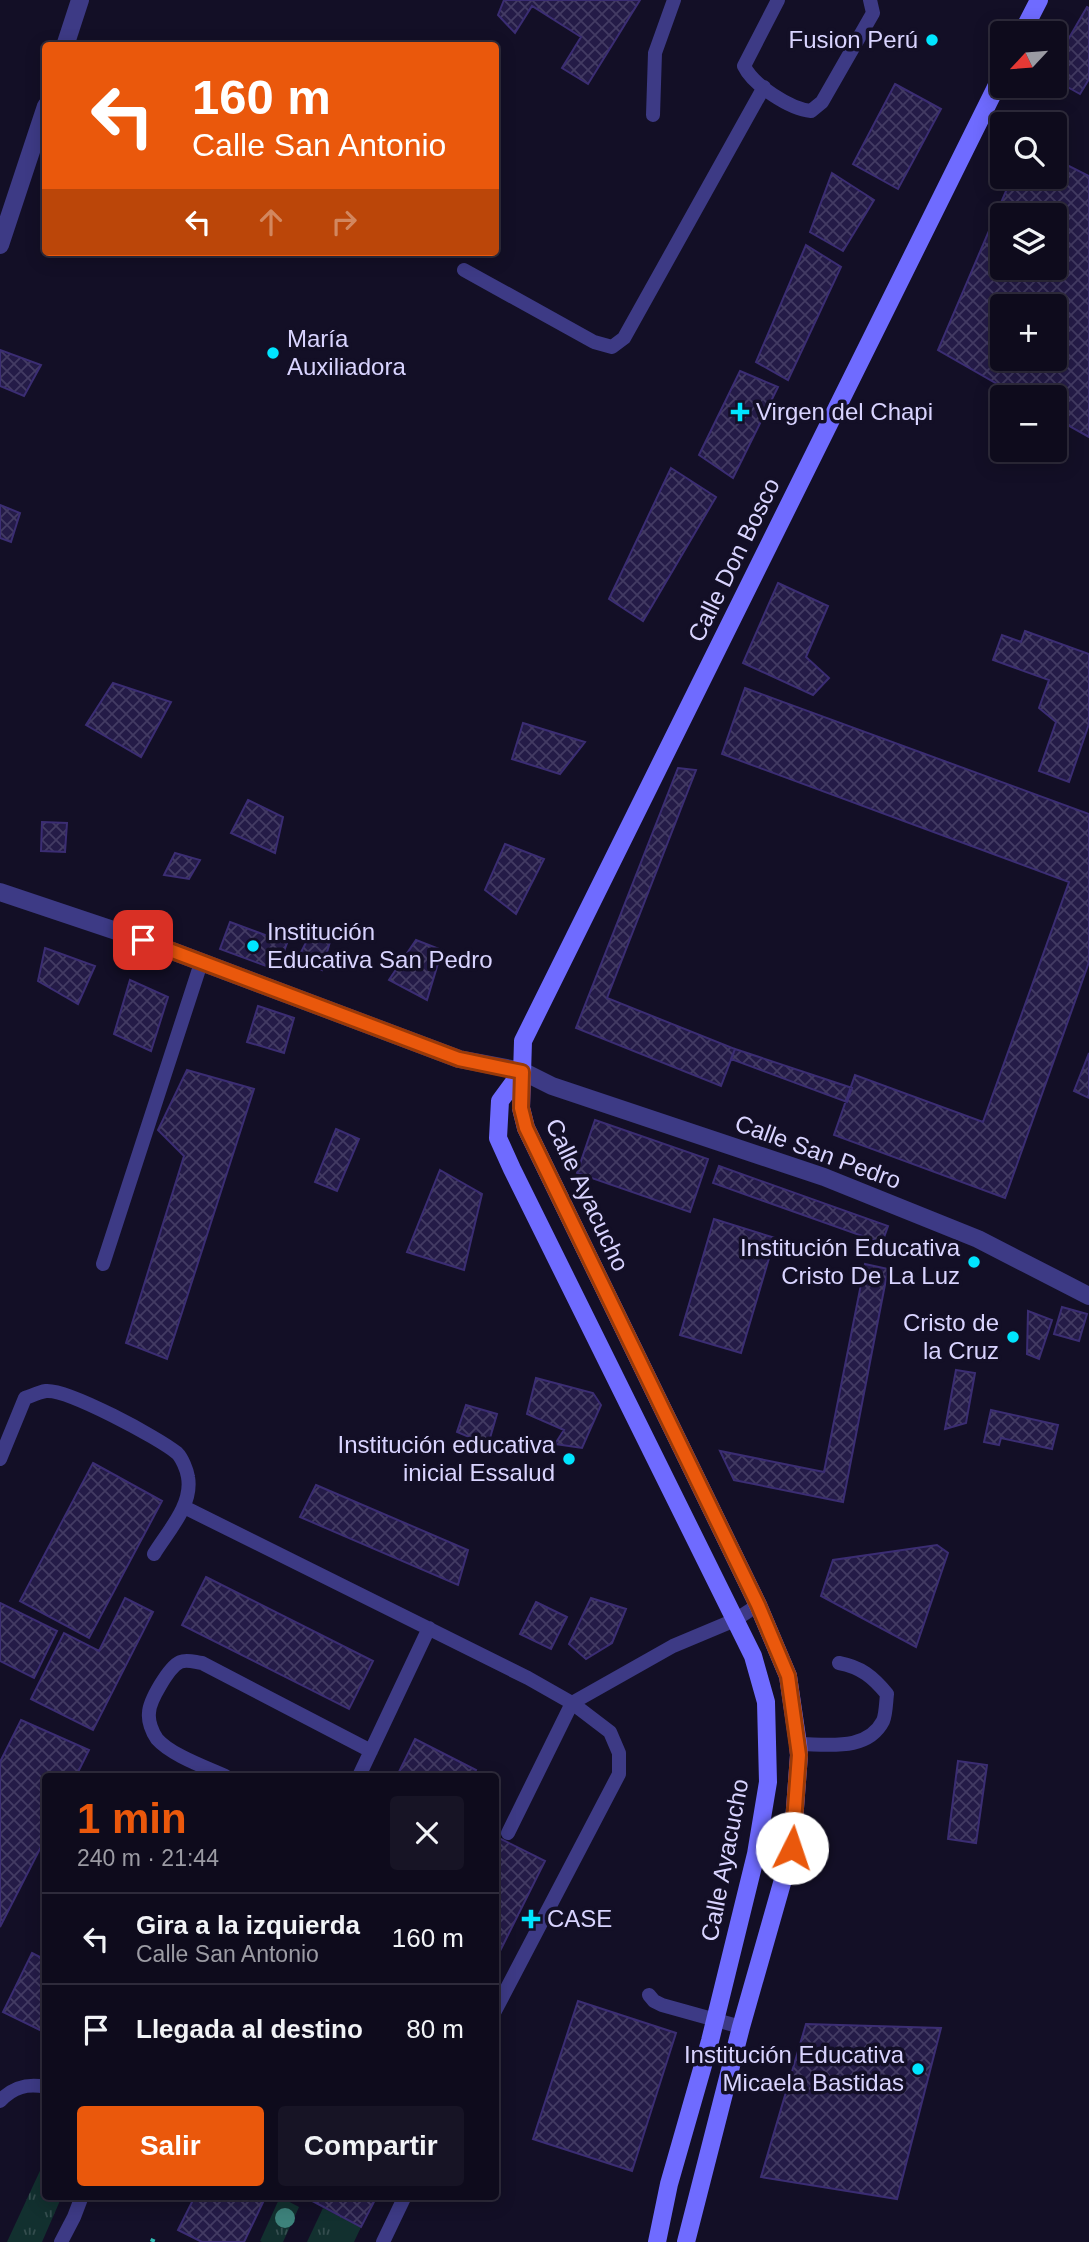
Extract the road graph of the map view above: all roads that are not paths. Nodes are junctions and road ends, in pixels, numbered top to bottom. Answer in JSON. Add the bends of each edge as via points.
{"nodes":[{"id":1,"x":80,"y":0,"type":"edge"},
{"id":2,"x":674,"y":0,"type":"edge"},
{"id":3,"x":778,"y":0,"type":"edge"},
{"id":4,"x":870,"y":0,"type":"edge"},
{"id":5,"x":1039,"y":0,"type":"edge"},
{"id":6,"x":1028,"y":21,"type":"edge"},
{"id":7,"x":66,"y":42,"type":"edge"},
{"id":8,"x":764,"y":87,"type":"junction"},
{"id":9,"x":991,"y":98,"type":"edge"},
{"id":10,"x":653,"y":116,"type":"dead end"},
{"id":11,"x":42,"y":118,"type":"edge"},
{"id":12,"x":0,"y":245,"type":"edge"},
{"id":13,"x":464,"y":270,"type":"dead end"},
{"id":14,"x":0,"y":892,"type":"edge"},
{"id":15,"x":201,"y":963,"type":"junction"},
{"id":16,"x":522,"y":1072,"type":"junction"},
{"id":17,"x":103,"y":1264,"type":"dead end"},
{"id":18,"x":1089,"y":1296,"type":"edge"},
{"id":19,"x":0,"y":1459,"type":"edge"},
{"id":20,"x":184,"y":1507,"type":"junction"},
{"id":21,"x":154,"y":1554,"type":"dead end"},
{"id":22,"x":758,"y":1605,"type":"junction"},
{"id":23,"x":735,"y":1620,"type":"junction"},
{"id":24,"x":429,"y":1628,"type":"junction"},
{"id":25,"x":839,"y":1662,"type":"dead end"},
{"id":26,"x":572,"y":1703,"type":"junction"},
{"id":27,"x":798,"y":1744,"type":"junction"},
{"id":28,"x":371,"y":1751,"type":"junction"},
{"id":29,"x":219,"y":1773,"type":"edge"},
{"id":30,"x":360,"y":1773,"type":"edge"},
{"id":31,"x":509,"y":1833,"type":"dead end"},
{"id":32,"x":649,"y":1995,"type":"dead end"},
{"id":33,"x":499,"y":2003,"type":"edge"},
{"id":34,"x":715,"y":2021,"type":"junction"},
{"id":35,"x":741,"y":2027,"type":"junction"},
{"id":36,"x":42,"y":2087,"type":"edge"},
{"id":37,"x":0,"y":2101,"type":"edge"},
{"id":38,"x":80,"y":2200,"type":"edge"},
{"id":39,"x":403,"y":2200,"type":"edge"},
{"id":40,"x":61,"y":2242,"type":"edge"},
{"id":41,"x":383,"y":2242,"type":"edge"},
{"id":42,"x":657,"y":2242,"type":"edge"},
{"id":43,"x":685,"y":2242,"type":"edge"}],
"edges":[{"from":1,"to":7,"type":"street"},
{"from":2,"to":10,"type":"lane","via":[[655,53]]},
{"from":3,"to":8,"type":"lane","via":[[744,66]]},
{"from":4,"to":8,"type":"lane","via":[[873,12],[822,102],[811,111],[798,109]]},
{"from":5,"to":6,"type":"street"},
{"from":8,"to":13,"type":"lane","via":[[624,338],[612,346],[594,342]]},
{"from":9,"to":16,"type":"street","name":"Calle Don Bosco","via":[[523,1041]]},
{"from":11,"to":12,"type":"street"},
{"from":14,"to":15,"type":"street","name":"Calle San Pedro"},
{"from":15,"to":16,"type":"street","name":"Calle San Pedro","via":[[459,1059]]},
{"from":15,"to":17,"type":"lane"},
{"from":16,"to":18,"type":"street","name":"Calle San Pedro","via":[[552,1087],[824,1177],[978,1239]]},
{"from":16,"to":22,"type":"street","name":"Calle Ayacucho","via":[[521,1108],[526,1128]]},
{"from":16,"to":23,"type":"street","name":"Calle Ayacucho","via":[[500,1101],[498,1138]]},
{"from":19,"to":20,"type":"lane","via":[[25,1398],[46,1391],[70,1395],[179,1454],[188,1474]]},
{"from":20,"to":21,"type":"lane"},
{"from":20,"to":24,"type":"lane"},
{"from":22,"to":23,"type":"lane"},
{"from":22,"to":27,"type":"street","name":"Calle Ayacucho","via":[[788,1676]]},
{"from":23,"to":26,"type":"lane","via":[[673,1646]]},
{"from":23,"to":34,"type":"street","name":"Calle Ayacucho","via":[[753,1657],[766,1702],[768,1782],[757,1854]]},
{"from":24,"to":26,"type":"lane"},
{"from":24,"to":28,"type":"lane"},
{"from":25,"to":27,"type":"lane","via":[[861,1669],[887,1694],[884,1720],[857,1744]]},
{"from":26,"to":31,"type":"lane"},
{"from":26,"to":33,"type":"lane","via":[[610,1732],[619,1753],[619,1774]]},
{"from":27,"to":35,"type":"street","name":"Calle Ayacucho","via":[[792,1848]]},
{"from":28,"to":29,"type":"lane","via":[[202,1663],[181,1662],[169,1672],[152,1701],[150,1725],[165,1746]]},
{"from":28,"to":30,"type":"lane"},
{"from":32,"to":34,"type":"lane","via":[[662,2005]]},
{"from":34,"to":35,"type":"lane"},
{"from":34,"to":42,"type":"street","name":"Calle Ayacucho"},
{"from":35,"to":43,"type":"street","name":"Calle Ayacucho"},
{"from":36,"to":37,"type":"lane","via":[[23,2086]]},
{"from":38,"to":40,"type":"lane"},
{"from":39,"to":41,"type":"lane"}]}
